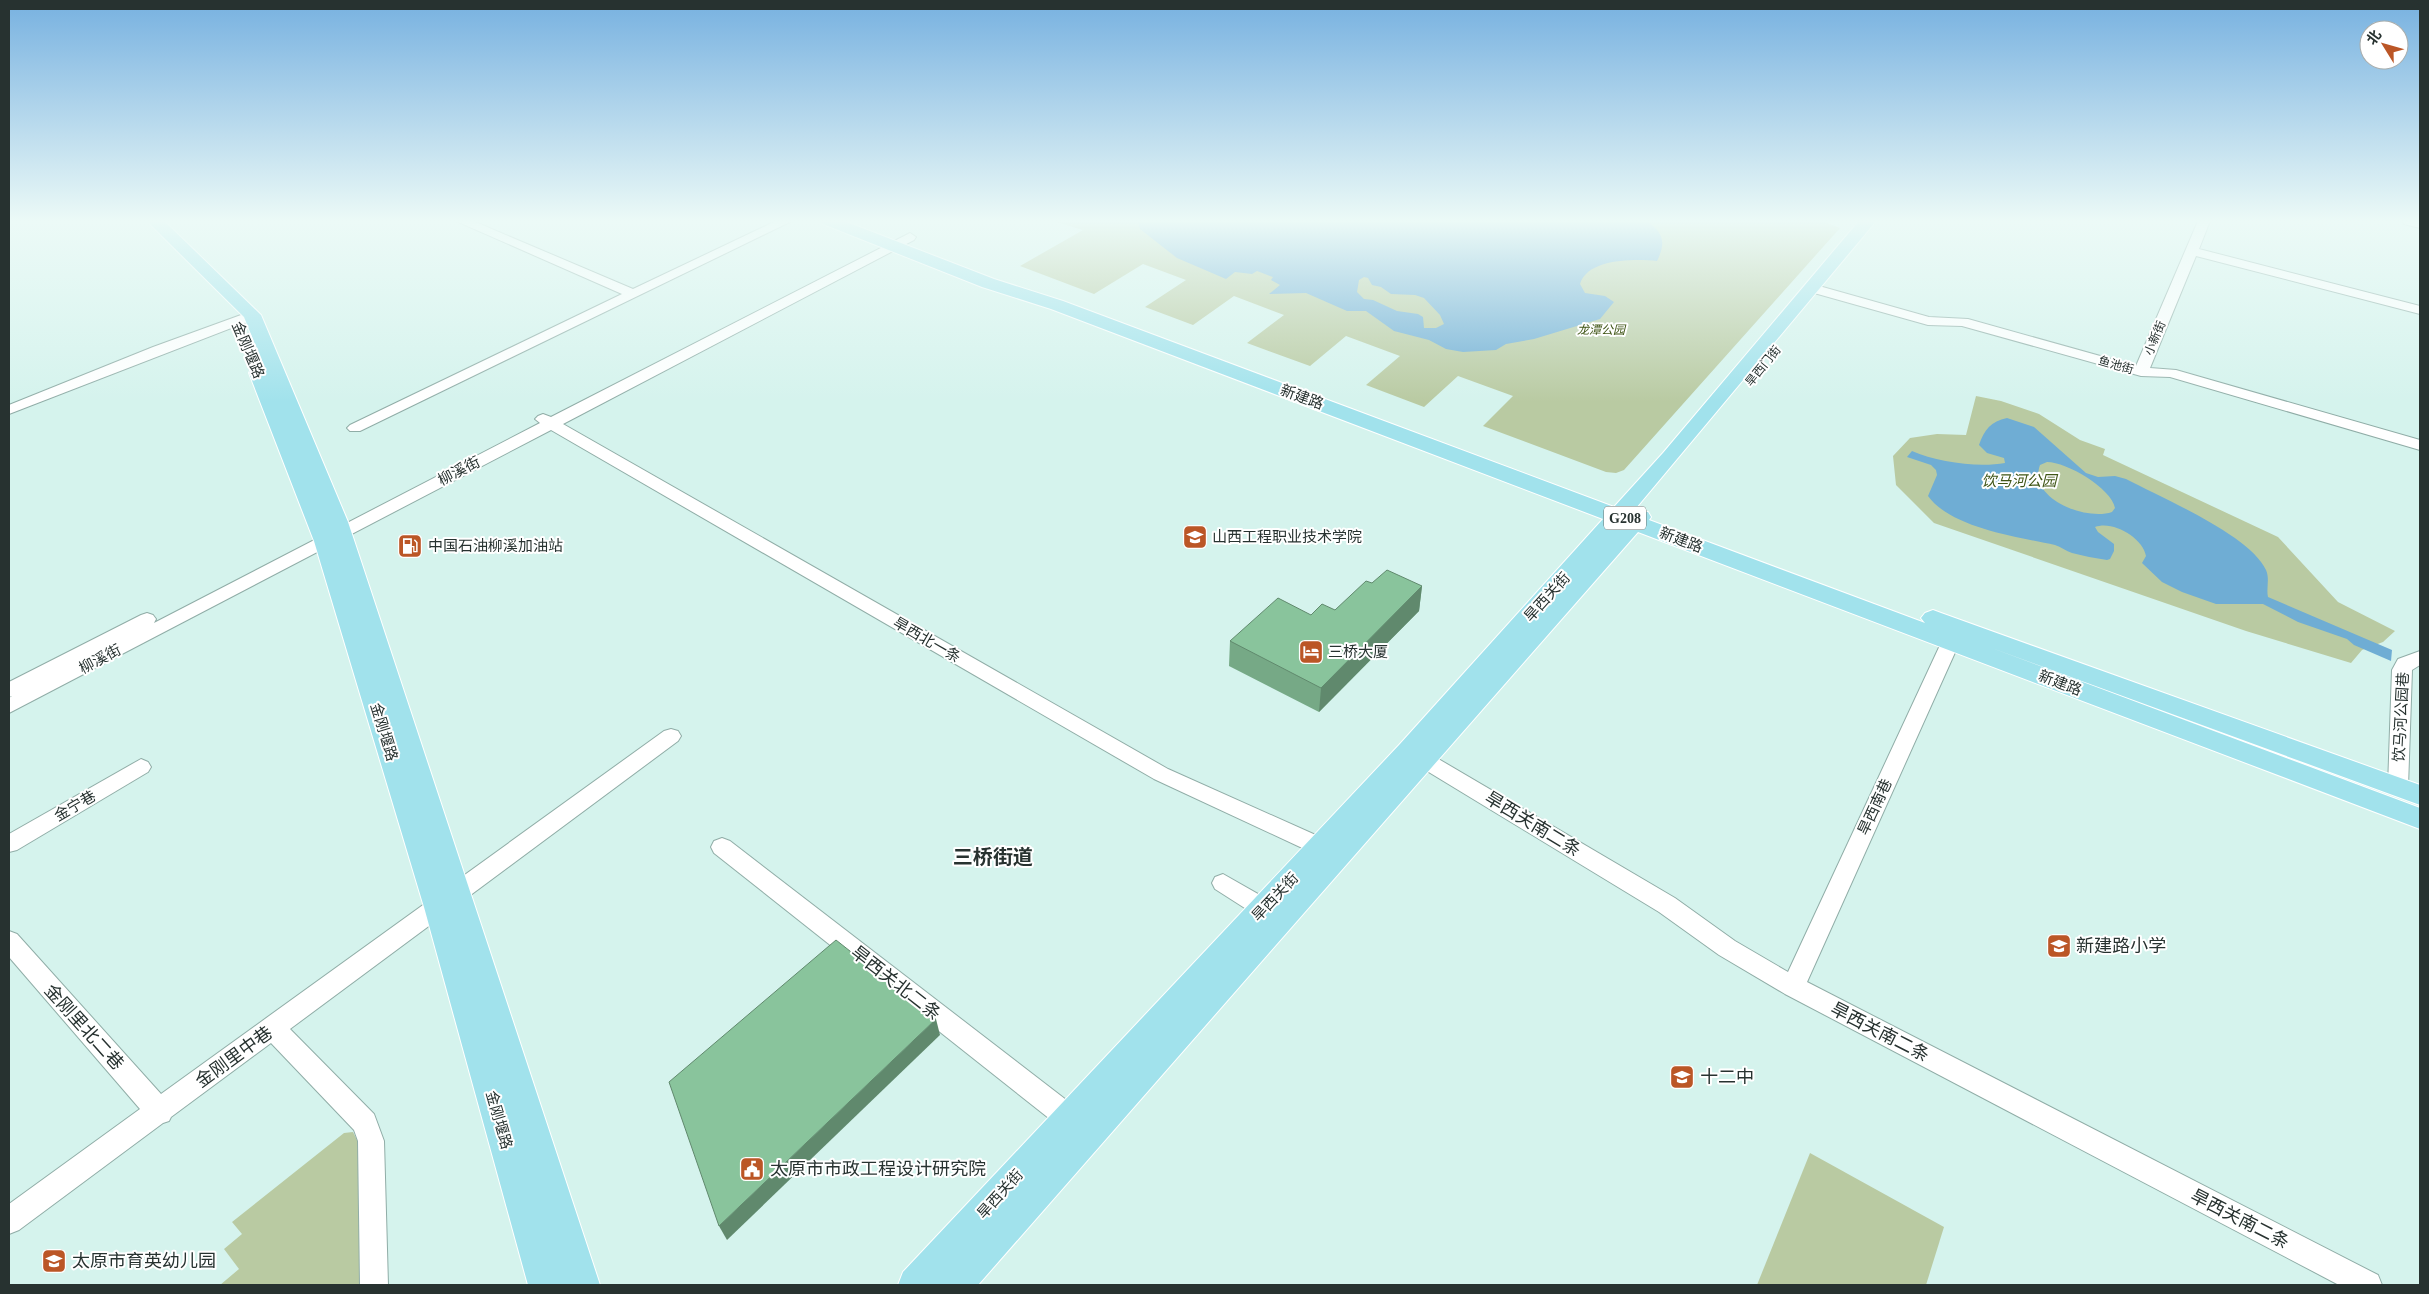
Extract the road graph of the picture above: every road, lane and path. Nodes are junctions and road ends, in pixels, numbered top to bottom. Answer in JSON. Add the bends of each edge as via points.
{"nodes":[{"id":1,"x":205,"y":281,"type":"edge"},
{"id":2,"x":211,"y":281,"type":"edge"},
{"id":3,"x":603,"y":281,"type":"edge"},
{"id":4,"x":659,"y":281,"type":"edge"},
{"id":5,"x":817,"y":281,"type":"edge"},
{"id":6,"x":1008,"y":281,"type":"edge"},
{"id":7,"x":1824,"y":281,"type":"edge"},
{"id":8,"x":1826,"y":281,"type":"edge"},
{"id":9,"x":2179,"y":281,"type":"edge"},
{"id":10,"x":2309,"y":281,"type":"edge"},
{"id":11,"x":1818,"y":290,"type":"junction"},
{"id":12,"x":633,"y":294,"type":"junction"},
{"id":13,"x":2420,"y":310,"type":"edge"},
{"id":14,"x":245,"y":318,"type":"junction"},
{"id":15,"x":2141,"y":372,"type":"junction"},
{"id":16,"x":9,"y":410,"type":"edge"},
{"id":17,"x":546,"y":421,"type":"junction"},
{"id":18,"x":355,"y":428,"type":"dead end"},
{"id":19,"x":2420,"y":445,"type":"edge"},
{"id":20,"x":668,"y":492,"type":"joint"},
{"id":21,"x":1632,"y":513,"type":"junction"},
{"id":22,"x":331,"y":531,"type":"junction"},
{"id":23,"x":1954,"y":634,"type":"junction"},
{"id":24,"x":2415,"y":664,"type":"edge"},
{"id":25,"x":9,"y":690,"type":"edge"},
{"id":26,"x":9,"y":706,"type":"edge"},
{"id":27,"x":671,"y":736,"type":"dead end"},
{"id":28,"x":1417,"y":755,"type":"junction"},
{"id":29,"x":141,"y":767,"type":"dead end"},
{"id":30,"x":2409,"y":791,"type":"edge"},
{"id":31,"x":2420,"y":819,"type":"edge"},
{"id":32,"x":9,"y":844,"type":"edge"},
{"id":33,"x":722,"y":847,"type":"dead end"},
{"id":34,"x":1320,"y":847,"type":"junction"},
{"id":35,"x":1223,"y":883,"type":"dead end"},
{"id":36,"x":448,"y":900,"type":"junction"},
{"id":37,"x":1272,"y":914,"type":"junction"},
{"id":38,"x":9,"y":941,"type":"edge"},
{"id":39,"x":1793,"y":987,"type":"junction"},
{"id":40,"x":273,"y":1028,"type":"junction"},
{"id":41,"x":160,"y":1112,"type":"junction"},
{"id":42,"x":1069,"y":1118,"type":"junction"},
{"id":43,"x":9,"y":1220,"type":"edge"},
{"id":44,"x":374,"y":1285,"type":"edge"},
{"id":45,"x":546,"y":1285,"type":"edge"},
{"id":46,"x":582,"y":1285,"type":"edge"},
{"id":47,"x":916,"y":1285,"type":"edge"},
{"id":48,"x":954,"y":1285,"type":"edge"},
{"id":49,"x":2368,"y":1285,"type":"edge"}],
"edges":[{"from":1,"to":14,"type":"main road","name":"金刚堰路"},
{"from":2,"to":14,"type":"main road"},
{"from":3,"to":12,"type":"street"},
{"from":4,"to":12,"type":"street"},
{"from":5,"to":17,"type":"street","name":"柳溪街"},
{"from":6,"to":21,"type":"main road","name":"新建路","number":"G208"},
{"from":7,"to":11,"type":"main road","name":"旱西门街"},
{"from":8,"to":11,"type":"main road","name":"旱西门街"},
{"from":9,"to":15,"type":"street","name":"小新街"},
{"from":10,"to":13,"type":"street"},
{"from":11,"to":15,"type":"street","name":"鱼池街","via":[[1928,321],[1963,322]]},
{"from":11,"to":21,"type":"main road","name":"旱西门街"},
{"from":12,"to":18,"type":"street"},
{"from":14,"to":16,"type":"street"},
{"from":14,"to":22,"type":"main road"},
{"from":15,"to":19,"type":"street","name":"鱼池街","via":[[2171,373]]},
{"from":17,"to":20,"type":"street","name":"旱西北一条"},
{"from":17,"to":22,"type":"street","name":"柳溪街"},
{"from":20,"to":34,"type":"street","name":"旱西北一条","via":[[1161,774]]},
{"from":21,"to":23,"type":"main road","name":"新建路","number":"G208"},
{"from":21,"to":28,"type":"main road","name":"旱西关街"},
{"from":22,"to":25,"type":"street","name":"柳溪街"},
{"from":22,"to":26,"type":"street","name":"柳溪街"},
{"from":22,"to":36,"type":"main road"},
{"from":23,"to":30,"type":"main road","name":"新建路","number":"G208"},
{"from":23,"to":31,"type":"main road","name":"新建路","number":"G208"},
{"from":23,"to":39,"type":"street","name":"旱西南巷"},
{"from":24,"to":30,"type":"street","name":"饮马河公园巷"},
{"from":27,"to":36,"type":"street","name":"金刚里中巷"},
{"from":28,"to":34,"type":"main road","name":"旱西关街"},
{"from":28,"to":37,"type":"main road","name":"旱西关街"},
{"from":28,"to":39,"type":"street","name":"旱西关南二条","via":[[1667,905],[1727,948]]},
{"from":29,"to":32,"type":"street","name":"金宁巷"},
{"from":33,"to":42,"type":"street","name":"旱西关北二条"},
{"from":34,"to":37,"type":"main road","name":"旱西关街"},
{"from":35,"to":37,"type":"street"},
{"from":36,"to":40,"type":"street","name":"金刚里中巷"},
{"from":36,"to":45,"type":"main road","name":"金刚堰路"},
{"from":36,"to":46,"type":"main road"},
{"from":37,"to":42,"type":"main road","name":"旱西关街"},
{"from":37,"to":48,"type":"main road","name":"旱西关街"},
{"from":38,"to":41,"type":"street","name":"金刚里北二巷"},
{"from":39,"to":49,"type":"street","name":"旱西关南二条"},
{"from":40,"to":41,"type":"street","name":"金刚里中巷"},
{"from":40,"to":44,"type":"street","via":[[364,1123],[371,1141]]},
{"from":41,"to":43,"type":"street","name":"金刚里中巷"},
{"from":42,"to":47,"type":"main road","name":"旱西关街"}]}
